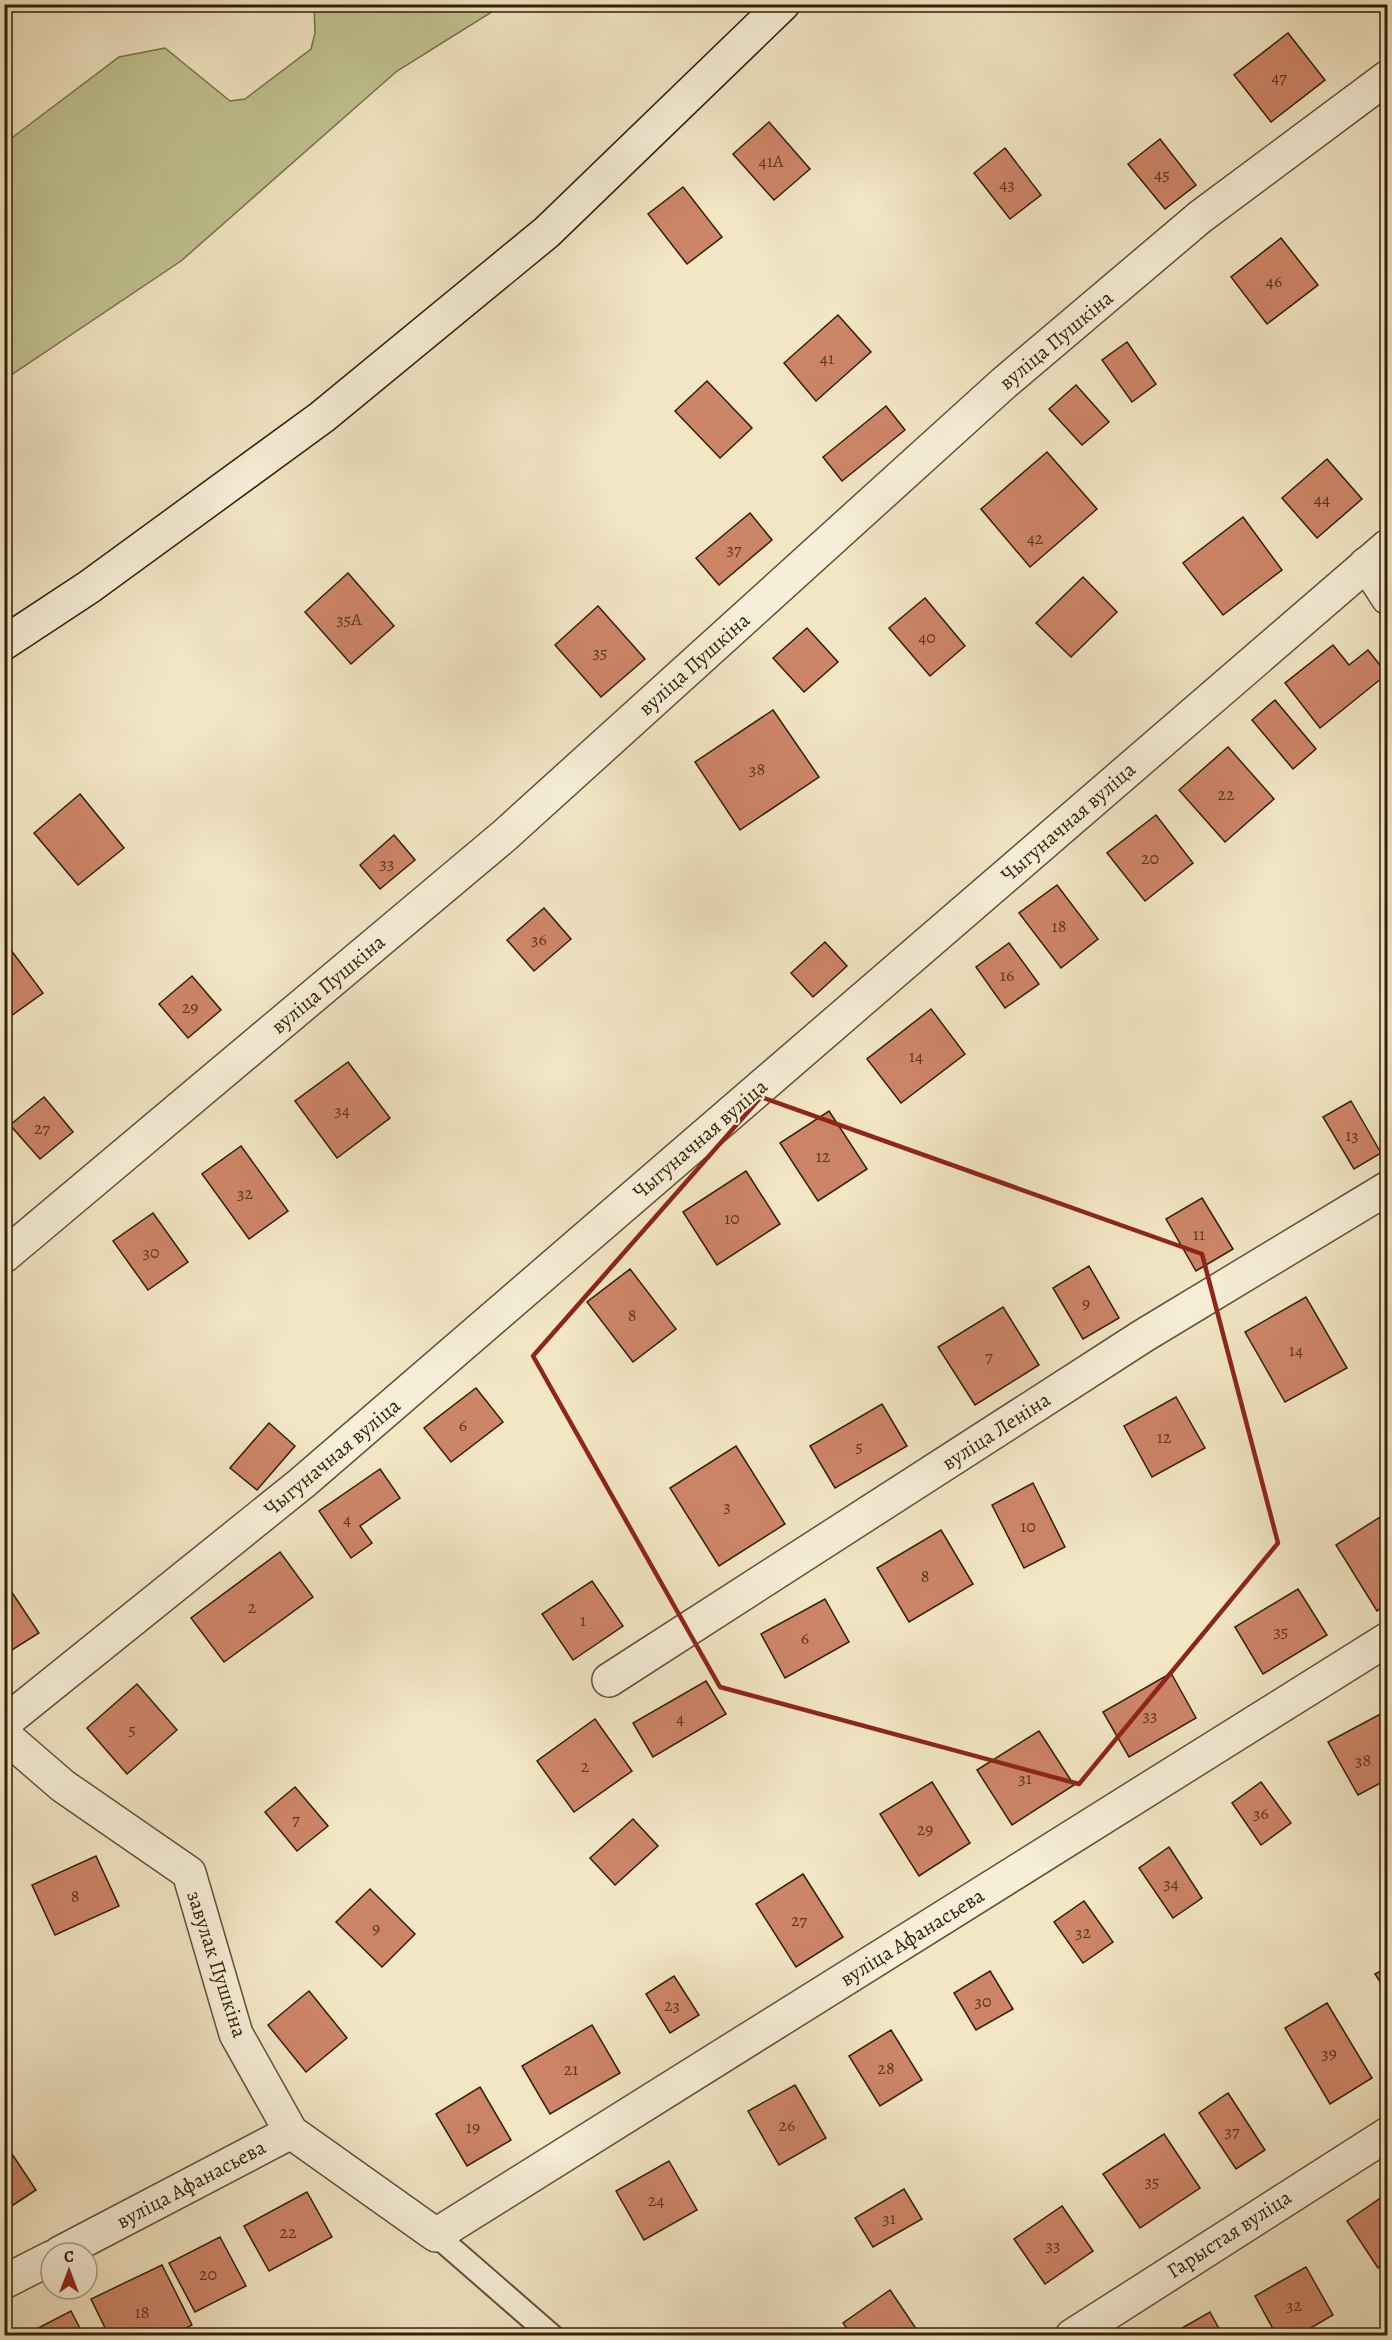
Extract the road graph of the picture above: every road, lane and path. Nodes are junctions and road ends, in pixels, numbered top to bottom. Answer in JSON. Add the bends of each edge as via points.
{"nodes":[{"id":1,"x":783,"y":4,"type":"edge"},
{"id":2,"x":1388,"y":77,"type":"edge"},
{"id":3,"x":1377,"y":555,"type":"edge"},
{"id":4,"x":1388,"y":598,"type":"edge"},
{"id":5,"x":4,"y":643,"type":"edge"},
{"id":6,"x":1388,"y":1188,"type":"edge"},
{"id":7,"x":4,"y":1256,"type":"edge"},
{"id":8,"x":1388,"y":1639,"type":"edge"},
{"id":9,"x":609,"y":1680,"type":"dead end"},
{"id":10,"x":4,"y":1723,"type":"edge"},
{"id":11,"x":4,"y":1735,"type":"edge"},
{"id":12,"x":291,"y":2132,"type":"junction"},
{"id":13,"x":1388,"y":2134,"type":"edge"},
{"id":14,"x":436,"y":2235,"type":"junction"},
{"id":15,"x":83,"y":2241,"type":"edge"},
{"id":16,"x":39,"y":2264,"type":"edge"},
{"id":17,"x":4,"y":2282,"type":"edge"},
{"id":18,"x":552,"y":2336,"type":"edge"},
{"id":19,"x":1072,"y":2336,"type":"edge"}],
"edges":[{"from":1,"to":5,"type":"street","via":[[547,232],[340,402],[89,587]]},
{"from":2,"to":7,"type":"street","name":"вуліца Пушкіна","via":[[1200,218],[1004,383],[504,836]]},
{"from":3,"to":4,"type":"street"},
{"from":3,"to":10,"type":"street","name":"Чыгуначная вуліца","via":[[302,1484]]},
{"from":6,"to":9,"type":"street","name":"вуліца Леніна","via":[[1143,1336]]},
{"from":8,"to":14,"type":"street","name":"вуліца Афанасьева"},
{"from":11,"to":12,"type":"street","name":"завулак Пушкіна","via":[[63,1786],[189,1873],[236,2034]]},
{"from":12,"to":14,"type":"street","name":"завулак Пушкіна"},
{"from":12,"to":15,"type":"street","name":"вуліца Афанасьева"},
{"from":13,"to":19,"type":"street","name":"Гарыстая вуліца"},
{"from":14,"to":18,"type":"lane"},
{"from":16,"to":17,"type":"street"}]}
